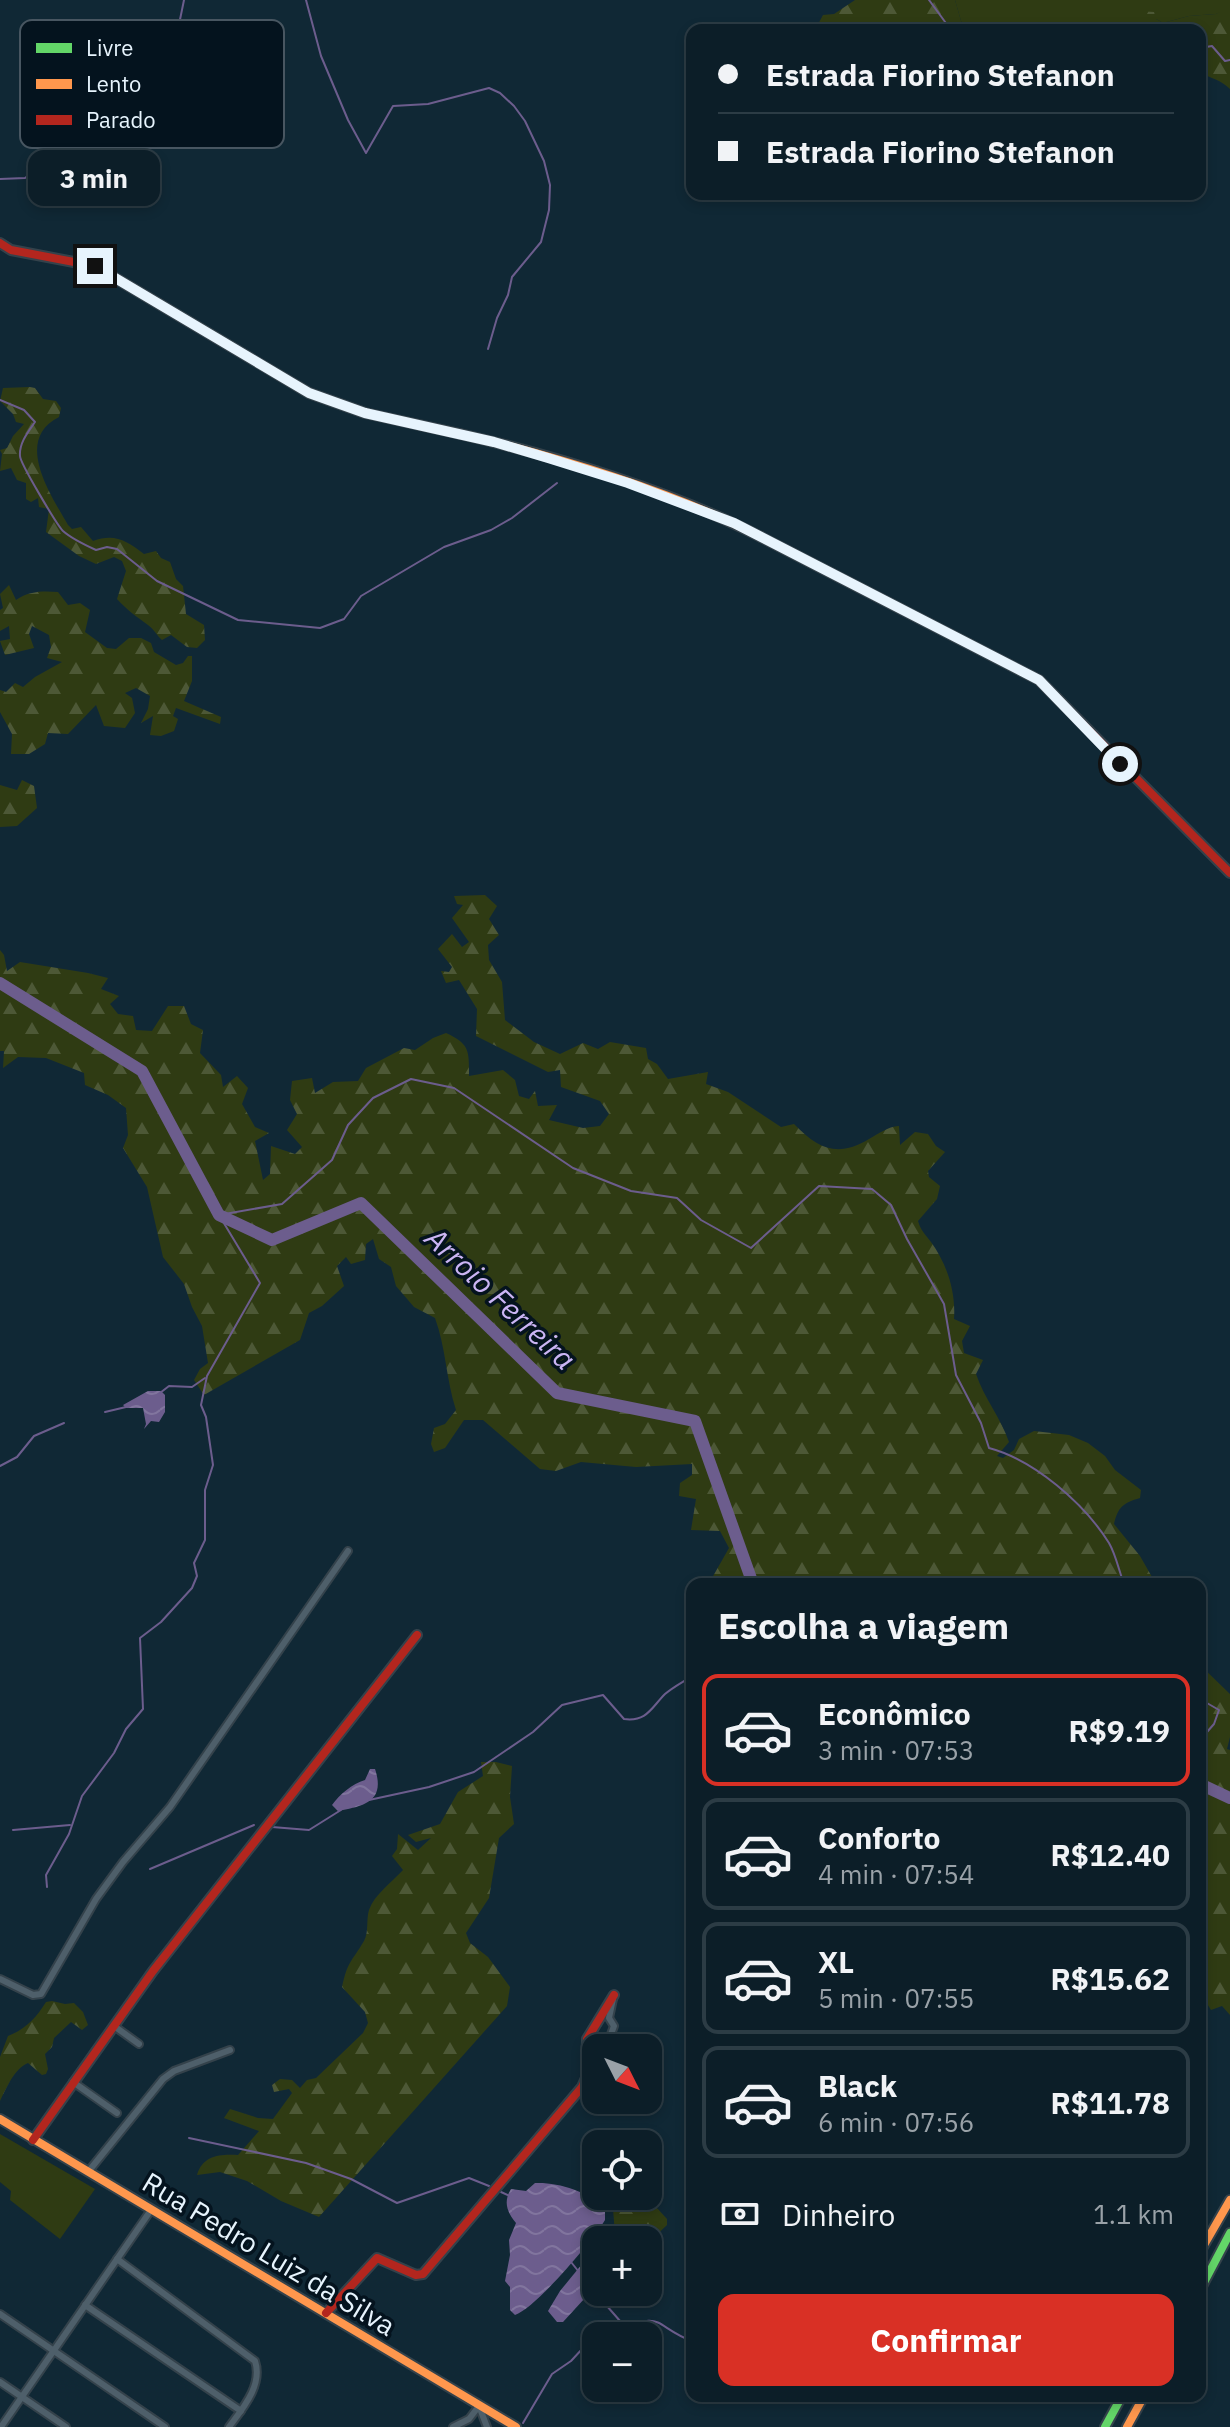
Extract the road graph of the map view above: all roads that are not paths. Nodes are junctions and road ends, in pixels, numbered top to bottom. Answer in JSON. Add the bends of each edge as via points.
{"nodes":[{"id":1,"x":0,"y":243,"type":"edge"},
{"id":2,"x":1230,"y":873,"type":"edge"},
{"id":3,"x":348,"y":1551,"type":"dead end"},
{"id":4,"x":417,"y":1635,"type":"dead end"},
{"id":5,"x":0,"y":1979,"type":"edge"},
{"id":6,"x":614,"y":1995,"type":"joint"},
{"id":7,"x":114,"y":2026,"type":"junction"},
{"id":8,"x":590,"y":2034,"type":"edge"},
{"id":9,"x":611,"y":2034,"type":"edge"},
{"id":10,"x":139,"y":2044,"type":"dead end"},
{"id":11,"x":230,"y":2050,"type":"dead end"},
{"id":12,"x":73,"y":2082,"type":"junction"},
{"id":13,"x":582,"y":2087,"type":"edge"},
{"id":14,"x":117,"y":2113,"type":"dead end"},
{"id":15,"x":0,"y":2119,"type":"edge"},
{"id":16,"x":33,"y":2140,"type":"junction"},
{"id":17,"x":88,"y":2172,"type":"junction"},
{"id":18,"x":1230,"y":2200,"type":"edge"},
{"id":19,"x":151,"y":2210,"type":"junction"},
{"id":20,"x":1230,"y":2233,"type":"edge"},
{"id":21,"x":1206,"y":2242,"type":"edge"},
{"id":22,"x":117,"y":2259,"type":"junction"},
{"id":23,"x":1206,"y":2279,"type":"edge"},
{"id":24,"x":85,"y":2305,"type":"junction"},
{"id":25,"x":326,"y":2313,"type":"junction"},
{"id":26,"x":0,"y":2314,"type":"edge"},
{"id":27,"x":54,"y":2351,"type":"junction"},
{"id":28,"x":0,"y":2382,"type":"edge"},
{"id":29,"x":22,"y":2397,"type":"junction"},
{"id":30,"x":1119,"y":2402,"type":"edge"},
{"id":31,"x":1141,"y":2402,"type":"edge"},
{"id":32,"x":479,"y":2406,"type":"junction"},
{"id":33,"x":241,"y":2411,"type":"junction"},
{"id":34,"x":1,"y":2427,"type":"edge"},
{"id":35,"x":66,"y":2427,"type":"edge"},
{"id":36,"x":165,"y":2427,"type":"edge"},
{"id":37,"x":229,"y":2427,"type":"edge"},
{"id":38,"x":453,"y":2427,"type":"edge"},
{"id":39,"x":487,"y":2427,"type":"edge"},
{"id":40,"x":516,"y":2427,"type":"edge"},
{"id":41,"x":1105,"y":2427,"type":"edge"},
{"id":42,"x":1127,"y":2427,"type":"edge"}],
"edges":[{"from":1,"to":2,"type":"main road","via":[[11,250],[95,266],[309,393],[365,413],[494,442],[628,483],[734,523],[967,641],[1039,680]]},
{"from":3,"to":5,"type":"street","via":[[170,1807],[96,1899],[41,1994]]},
{"from":4,"to":7,"type":"main road"},
{"from":6,"to":8,"type":"main road"},
{"from":6,"to":9,"type":"street"},
{"from":7,"to":10,"type":"street"},
{"from":7,"to":12,"type":"main road"},
{"from":11,"to":17,"type":"street","via":[[163,2079]]},
{"from":12,"to":14,"type":"street"},
{"from":12,"to":16,"type":"main road"},
{"from":13,"to":25,"type":"main road","via":[[423,2274],[377,2258]]},
{"from":15,"to":16,"type":"main road","name":"Rua Pedro Luiz da Silva"},
{"from":16,"to":17,"type":"main road","name":"Rua Pedro Luiz da Silva"},
{"from":17,"to":19,"type":"main road","name":"Rua Pedro Luiz da Silva"},
{"from":18,"to":21,"type":"main road"},
{"from":19,"to":22,"type":"street"},
{"from":19,"to":25,"type":"main road","name":"Rua Pedro Luiz da Silva"},
{"from":20,"to":23,"type":"main road"},
{"from":22,"to":24,"type":"street"},
{"from":22,"to":33,"type":"street","via":[[255,2361],[259,2372]]},
{"from":24,"to":27,"type":"street"},
{"from":24,"to":33,"type":"street"},
{"from":25,"to":32,"type":"main road","name":"Rua Pedro Luiz da Silva"},
{"from":26,"to":27,"type":"street"},
{"from":27,"to":29,"type":"street"},
{"from":27,"to":36,"type":"street"},
{"from":28,"to":29,"type":"street"},
{"from":29,"to":34,"type":"street"},
{"from":29,"to":35,"type":"street"},
{"from":30,"to":41,"type":"main road"},
{"from":31,"to":42,"type":"main road"},
{"from":32,"to":38,"type":"street"},
{"from":32,"to":39,"type":"street"},
{"from":32,"to":40,"type":"main road","name":"Rua Pedro Luiz da Silva"},
{"from":33,"to":37,"type":"street"}]}
